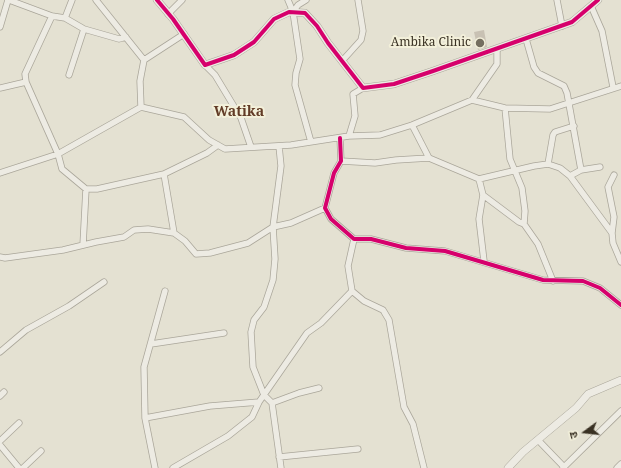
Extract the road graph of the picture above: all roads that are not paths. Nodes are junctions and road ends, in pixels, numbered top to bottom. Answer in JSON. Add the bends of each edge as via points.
{"nodes":[{"id":1,"x":8,"y":0,"type":"edge"},
{"id":2,"x":72,"y":0,"type":"edge"},
{"id":3,"x":96,"y":0,"type":"edge"},
{"id":4,"x":157,"y":0,"type":"edge"},
{"id":5,"x":182,"y":0,"type":"edge"},
{"id":6,"x":288,"y":0,"type":"edge"},
{"id":7,"x":306,"y":0,"type":"edge"},
{"id":8,"x":358,"y":0,"type":"edge"},
{"id":9,"x":558,"y":0,"type":"edge"},
{"id":10,"x":598,"y":0,"type":"edge"},
{"id":11,"x":592,"y":6,"type":"junction"},
{"id":12,"x":293,"y":12,"type":"junction"},
{"id":13,"x":168,"y":14,"type":"junction"},
{"id":14,"x":52,"y":16,"type":"junction"},
{"id":15,"x":65,"y":18,"type":"junction"},
{"id":16,"x":562,"y":26,"type":"junction"},
{"id":17,"x":0,"y":27,"type":"edge"},
{"id":18,"x":84,"y":29,"type":"junction"},
{"id":19,"x":184,"y":34,"type":"junction"},
{"id":20,"x":126,"y":37,"type":"junction"},
{"id":21,"x":526,"y":39,"type":"junction"},
{"id":22,"x":497,"y":49,"type":"junction"},
{"id":23,"x":144,"y":60,"type":"junction"},
{"id":24,"x":342,"y":61,"type":"junction"},
{"id":25,"x":205,"y":65,"type":"junction"},
{"id":26,"x":69,"y":75,"type":"dead end"},
{"id":27,"x":26,"y":82,"type":"junction"},
{"id":28,"x":621,"y":86,"type":"edge"},
{"id":29,"x":613,"y":87,"type":"junction"},
{"id":30,"x":0,"y":88,"type":"edge"},
{"id":31,"x":363,"y":88,"type":"junction"},
{"id":32,"x":472,"y":100,"type":"junction"},
{"id":33,"x":570,"y":103,"type":"junction"},
{"id":34,"x":140,"y":107,"type":"junction"},
{"id":35,"x":505,"y":108,"type":"junction"},
{"id":36,"x":412,"y":125,"type":"junction"},
{"id":37,"x":574,"y":126,"type":"junction"},
{"id":38,"x":349,"y":136,"type":"junction"},
{"id":39,"x":340,"y":138,"type":"junction"},
{"id":40,"x":311,"y":142,"type":"junction"},
{"id":41,"x":218,"y":145,"type":"junction"},
{"id":42,"x":279,"y":146,"type":"junction"},
{"id":43,"x":251,"y":147,"type":"junction"},
{"id":44,"x":58,"y":154,"type":"junction"},
{"id":45,"x":429,"y":158,"type":"junction"},
{"id":46,"x":341,"y":161,"type":"junction"},
{"id":47,"x":548,"y":164,"type":"junction"},
{"id":48,"x":600,"y":167,"type":"dead end"},
{"id":49,"x":515,"y":170,"type":"junction"},
{"id":50,"x":581,"y":170,"type":"junction"},
{"id":51,"x":0,"y":173,"type":"edge"},
{"id":52,"x":164,"y":174,"type":"junction"},
{"id":53,"x":614,"y":175,"type":"dead end"},
{"id":54,"x":570,"y":176,"type":"junction"},
{"id":55,"x":479,"y":179,"type":"junction"},
{"id":56,"x":86,"y":189,"type":"junction"},
{"id":57,"x":483,"y":195,"type":"junction"},
{"id":58,"x":325,"y":208,"type":"junction"},
{"id":59,"x":614,"y":217,"type":"junction"},
{"id":60,"x":621,"y":218,"type":"edge"},
{"id":61,"x":524,"y":224,"type":"junction"},
{"id":62,"x":273,"y":227,"type":"junction"},
{"id":63,"x":174,"y":233,"type":"junction"},
{"id":64,"x":612,"y":233,"type":"junction"},
{"id":65,"x":354,"y":239,"type":"junction"},
{"id":66,"x":82,"y":245,"type":"junction"},
{"id":67,"x":619,"y":254,"type":"edge"},
{"id":68,"x":0,"y":257,"type":"edge"},
{"id":69,"x":484,"y":261,"type":"junction"},
{"id":70,"x":621,"y":262,"type":"edge"},
{"id":71,"x":553,"y":281,"type":"junction"},
{"id":72,"x":104,"y":282,"type":"dead end"},
{"id":73,"x":352,"y":291,"type":"junction"},
{"id":74,"x":166,"y":292,"type":"dead end"},
{"id":75,"x":621,"y":305,"type":"edge"},
{"id":76,"x":224,"y":334,"type":"dead end"},
{"id":77,"x":151,"y":344,"type":"junction"},
{"id":78,"x":0,"y":352,"type":"edge"},
{"id":79,"x":621,"y":380,"type":"edge"},
{"id":80,"x":319,"y":388,"type":"dead end"},
{"id":81,"x":264,"y":395,"type":"junction"},
{"id":82,"x":259,"y":402,"type":"junction"},
{"id":83,"x":272,"y":403,"type":"junction"},
{"id":84,"x":621,"y":411,"type":"edge"},
{"id":85,"x":145,"y":418,"type":"junction"},
{"id":86,"x":19,"y":423,"type":"dead end"},
{"id":87,"x":538,"y":440,"type":"junction"},
{"id":88,"x":0,"y":441,"type":"edge"},
{"id":89,"x":0,"y":444,"type":"edge"},
{"id":90,"x":358,"y":449,"type":"dead end"},
{"id":91,"x":41,"y":451,"type":"dead end"},
{"id":92,"x":279,"y":457,"type":"junction"},
{"id":93,"x":621,"y":464,"type":"edge"},
{"id":94,"x":512,"y":467,"type":"edge"},
{"id":95,"x":19,"y":468,"type":"edge"},
{"id":96,"x":23,"y":468,"type":"edge"},
{"id":97,"x":154,"y":468,"type":"edge"},
{"id":98,"x":173,"y":468,"type":"edge"},
{"id":99,"x":281,"y":468,"type":"edge"},
{"id":100,"x":424,"y":468,"type":"edge"},
{"id":101,"x":563,"y":468,"type":"edge"},
{"id":102,"x":617,"y":468,"type":"edge"}],
"edges":[{"from":1,"to":14,"type":"street"},
{"from":1,"to":17,"type":"street"},
{"from":2,"to":15,"type":"street"},
{"from":3,"to":20,"type":"street"},
{"from":4,"to":13,"type":"street"},
{"from":5,"to":13,"type":"street"},
{"from":6,"to":12,"type":"street"},
{"from":7,"to":12,"type":"street"},
{"from":8,"to":24,"type":"street","via":[[363,31],[361,40]]},
{"from":9,"to":16,"type":"street"},
{"from":10,"to":11,"type":"street"},
{"from":11,"to":16,"type":"street","via":[[572,22]]},
{"from":11,"to":29,"type":"street","via":[[602,31]]},
{"from":12,"to":24,"type":"street","via":[[305,13]]},
{"from":12,"to":25,"type":"street","via":[[274,19],[254,42],[234,55]]},
{"from":12,"to":40,"type":"street","via":[[300,59],[295,85]]},
{"from":13,"to":19,"type":"street"},
{"from":14,"to":15,"type":"street"},
{"from":14,"to":27,"type":"street","via":[[26,74]]},
{"from":15,"to":18,"type":"street"},
{"from":16,"to":21,"type":"street"},
{"from":18,"to":20,"type":"street","via":[[119,39]]},
{"from":18,"to":26,"type":"street"},
{"from":19,"to":23,"type":"street"},
{"from":19,"to":25,"type":"street"},
{"from":20,"to":23,"type":"street"},
{"from":21,"to":22,"type":"street"},
{"from":21,"to":33,"type":"street","via":[[538,73],[564,86]]},
{"from":22,"to":31,"type":"street","via":[[394,84]]},
{"from":22,"to":32,"type":"street","via":[[497,64]]},
{"from":23,"to":34,"type":"street","via":[[140,81]]},
{"from":24,"to":31,"type":"street"},
{"from":25,"to":43,"type":"street","via":[[215,75],[241,118]]},
{"from":27,"to":30,"type":"street"},
{"from":27,"to":44,"type":"street"},
{"from":28,"to":29,"type":"street"},
{"from":29,"to":33,"type":"street"},
{"from":31,"to":38,"type":"street","via":[[353,94],[355,116]]},
{"from":32,"to":35,"type":"street"},
{"from":32,"to":36,"type":"street"},
{"from":33,"to":35,"type":"street","via":[[550,110]]},
{"from":33,"to":37,"type":"street"},
{"from":34,"to":41,"type":"street","via":[[184,117]]},
{"from":34,"to":44,"type":"street"},
{"from":35,"to":49,"type":"street","via":[[510,159]]},
{"from":36,"to":38,"type":"street","via":[[380,135]]},
{"from":36,"to":45,"type":"street"},
{"from":37,"to":47,"type":"street","via":[[553,134]]},
{"from":37,"to":50,"type":"street"},
{"from":38,"to":39,"type":"street"},
{"from":39,"to":40,"type":"street"},
{"from":39,"to":46,"type":"street"},
{"from":40,"to":42,"type":"street"},
{"from":41,"to":43,"type":"street","via":[[225,149]]},
{"from":41,"to":52,"type":"street"},
{"from":42,"to":43,"type":"street"},
{"from":42,"to":62,"type":"street","via":[[281,166]]},
{"from":44,"to":51,"type":"street"},
{"from":44,"to":56,"type":"street","via":[[62,169]]},
{"from":45,"to":46,"type":"street","via":[[375,163]]},
{"from":45,"to":55,"type":"street"},
{"from":46,"to":58,"type":"street","via":[[334,173]]},
{"from":47,"to":49,"type":"street"},
{"from":47,"to":54,"type":"street","via":[[560,168]]},
{"from":48,"to":50,"type":"street"},
{"from":49,"to":55,"type":"street"},
{"from":49,"to":61,"type":"street","via":[[522,188]]},
{"from":50,"to":54,"type":"street"},
{"from":52,"to":56,"type":"street","via":[[97,189]]},
{"from":52,"to":63,"type":"street"},
{"from":53,"to":59,"type":"street","via":[[608,187]]},
{"from":54,"to":64,"type":"street"},
{"from":55,"to":57,"type":"street"},
{"from":56,"to":66,"type":"street"},
{"from":57,"to":61,"type":"street"},
{"from":57,"to":69,"type":"street","via":[[479,219]]},
{"from":58,"to":62,"type":"street","via":[[291,223]]},
{"from":58,"to":65,"type":"street","via":[[331,219]]},
{"from":59,"to":60,"type":"street"},
{"from":59,"to":64,"type":"street"},
{"from":61,"to":71,"type":"street","via":[[538,244]]},
{"from":62,"to":63,"type":"street","via":[[248,243],[196,254]]},
{"from":62,"to":81,"type":"street","via":[[273,280],[264,307],[254,320],[251,332],[253,366]]},
{"from":63,"to":66,"type":"street","via":[[148,229],[134,230],[124,238]]},
{"from":64,"to":67,"type":"street"},
{"from":65,"to":69,"type":"street","via":[[371,239],[406,248],[445,250]]},
{"from":65,"to":73,"type":"street","via":[[348,266]]},
{"from":66,"to":68,"type":"street","via":[[49,253]]},
{"from":67,"to":70,"type":"street"},
{"from":69,"to":71,"type":"street"},
{"from":71,"to":75,"type":"street","via":[[583,281],[600,288]]},
{"from":72,"to":78,"type":"street","via":[[69,306],[26,330]]},
{"from":73,"to":81,"type":"street","via":[[321,323],[307,332]]},
{"from":73,"to":100,"type":"street","via":[[364,301],[383,310],[389,320],[404,408],[413,424]]},
{"from":74,"to":77,"type":"street"},
{"from":76,"to":77,"type":"street"},
{"from":77,"to":85,"type":"street","via":[[144,367]]},
{"from":79,"to":87,"type":"street","via":[[588,394],[576,408]]},
{"from":80,"to":83,"type":"street","via":[[299,392]]},
{"from":81,"to":82,"type":"street"},
{"from":81,"to":83,"type":"street"},
{"from":82,"to":85,"type":"street","via":[[210,406]]},
{"from":82,"to":98,"type":"street","via":[[252,417],[228,436]]},
{"from":83,"to":92,"type":"street"},
{"from":84,"to":101,"type":"street"},
{"from":85,"to":97,"type":"street"},
{"from":86,"to":88,"type":"street"},
{"from":87,"to":94,"type":"street","via":[[523,452]]},
{"from":87,"to":101,"type":"street"},
{"from":89,"to":95,"type":"street"},
{"from":90,"to":92,"type":"street"},
{"from":91,"to":96,"type":"street"},
{"from":92,"to":99,"type":"street"},
{"from":93,"to":102,"type":"street"}]}
